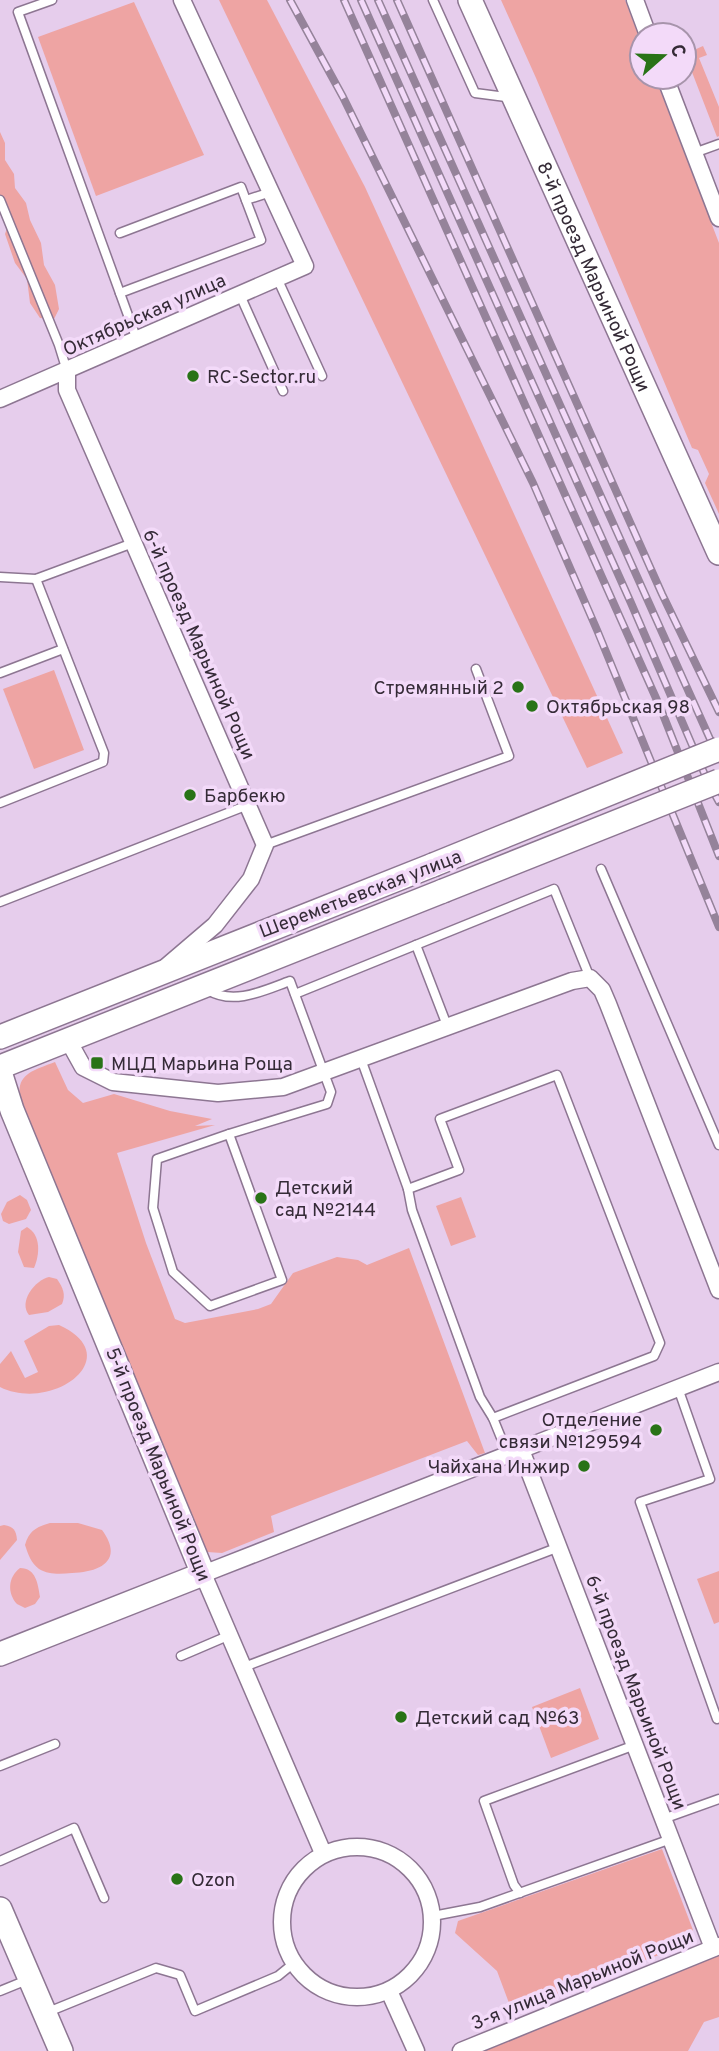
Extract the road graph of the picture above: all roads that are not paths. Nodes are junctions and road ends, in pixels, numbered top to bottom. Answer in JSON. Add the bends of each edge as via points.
{"nodes":[{"id":1,"x":52,"y":0,"type":"edge"},
{"id":2,"x":182,"y":0,"type":"edge"},
{"id":3,"x":433,"y":0,"type":"edge"},
{"id":4,"x":470,"y":0,"type":"edge"},
{"id":5,"x":635,"y":0,"type":"edge"},
{"id":6,"x":643,"y":21,"type":"edge"},
{"id":7,"x":670,"y":91,"type":"edge"},
{"id":8,"x":514,"y":93,"type":"junction"},
{"id":9,"x":719,"y":144,"type":"edge"},
{"id":10,"x":694,"y":153,"type":"junction"},
{"id":11,"x":271,"y":192,"type":"junction"},
{"id":12,"x":0,"y":200,"type":"edge"},
{"id":13,"x":246,"y":200,"type":"junction"},
{"id":14,"x":719,"y":218,"type":"edge"},
{"id":15,"x":120,"y":233,"type":"dead end"},
{"id":16,"x":277,"y":278,"type":"junction"},
{"id":17,"x":120,"y":293,"type":"junction"},
{"id":18,"x":240,"y":295,"type":"junction"},
{"id":19,"x":137,"y":340,"type":"junction"},
{"id":20,"x":67,"y":371,"type":"junction"},
{"id":21,"x":322,"y":376,"type":"dead end"},
{"id":22,"x":283,"y":391,"type":"dead end"},
{"id":23,"x":0,"y":399,"type":"edge"},
{"id":24,"x":133,"y":544,"type":"junction"},
{"id":25,"x":719,"y":553,"type":"edge"},
{"id":26,"x":0,"y":577,"type":"edge"},
{"id":27,"x":36,"y":579,"type":"junction"},
{"id":28,"x":63,"y":649,"type":"junction"},
{"id":29,"x":476,"y":669,"type":"dead end"},
{"id":30,"x":0,"y":673,"type":"edge"},
{"id":31,"x":719,"y":749,"type":"edge"},
{"id":32,"x":719,"y":781,"type":"edge"},
{"id":33,"x":0,"y":803,"type":"edge"},
{"id":34,"x":248,"y":804,"type":"junction"},
{"id":35,"x":265,"y":845,"type":"junction"},
{"id":36,"x":601,"y":869,"type":"dead end"},
{"id":37,"x":0,"y":902,"type":"edge"},
{"id":38,"x":416,"y":945,"type":"junction"},
{"id":39,"x":157,"y":974,"type":"junction"},
{"id":40,"x":590,"y":978,"type":"junction"},
{"id":41,"x":202,"y":986,"type":"junction"},
{"id":42,"x":295,"y":993,"type":"junction"},
{"id":43,"x":448,"y":1028,"type":"junction"},
{"id":44,"x":0,"y":1037,"type":"edge"},
{"id":45,"x":68,"y":1040,"type":"junction"},
{"id":46,"x":361,"y":1059,"type":"junction"},
{"id":47,"x":0,"y":1067,"type":"edge"},
{"id":48,"x":0,"y":1072,"type":"edge"},
{"id":49,"x":323,"y":1073,"type":"junction"},
{"id":50,"x":229,"y":1134,"type":"junction"},
{"id":51,"x":719,"y":1145,"type":"edge"},
{"id":52,"x":408,"y":1189,"type":"junction"},
{"id":53,"x":719,"y":1290,"type":"edge"},
{"id":54,"x":719,"y":1372,"type":"edge"},
{"id":55,"x":678,"y":1388,"type":"junction"},
{"id":56,"x":494,"y":1418,"type":"junction"},
{"id":57,"x":514,"y":1453,"type":"junction"},
{"id":58,"x":559,"y":1547,"type":"junction"},
{"id":59,"x":204,"y":1573,"type":"junction"},
{"id":60,"x":230,"y":1635,"type":"junction"},
{"id":61,"x":0,"y":1654,"type":"edge"},
{"id":62,"x":181,"y":1656,"type":"dead end"},
{"id":63,"x":244,"y":1667,"type":"junction"},
{"id":64,"x":719,"y":1718,"type":"edge"},
{"id":65,"x":55,"y":1744,"type":"dead end"},
{"id":66,"x":635,"y":1745,"type":"junction"},
{"id":67,"x":0,"y":1766,"type":"edge"},
{"id":68,"x":719,"y":1799,"type":"edge"},
{"id":69,"x":663,"y":1819,"type":"junction"},
{"id":70,"x":671,"y":1839,"type":"junction"},
{"id":71,"x":323,"y":1853,"type":"junction"},
{"id":72,"x":0,"y":1861,"type":"edge"},
{"id":73,"x":520,"y":1893,"type":"junction"},
{"id":74,"x":104,"y":1898,"type":"dead end"},
{"id":75,"x":0,"y":1909,"type":"edge"},
{"id":76,"x":433,"y":1916,"type":"junction"},
{"id":77,"x":716,"y":1947,"type":"edge"},
{"id":78,"x":294,"y":1963,"type":"junction"},
{"id":79,"x":30,"y":1979,"type":"junction"},
{"id":80,"x":389,"y":1990,"type":"junction"},
{"id":81,"x":0,"y":1991,"type":"edge"},
{"id":82,"x":45,"y":2013,"type":"junction"},
{"id":83,"x":61,"y":2051,"type":"edge"},
{"id":84,"x":416,"y":2051,"type":"edge"},
{"id":85,"x":461,"y":2051,"type":"edge"}],
"edges":[{"from":1,"to":17,"type":"lane","via":[[18,12]]},
{"from":2,"to":11,"type":"street"},
{"from":3,"to":8,"type":"lane","via":[[475,93],[506,97]]},
{"from":4,"to":8,"type":"main road","name":"8-й проезд Марьиной Рощи"},
{"from":5,"to":6,"type":"street"},
{"from":7,"to":10,"type":"street"},
{"from":8,"to":25,"type":"main road","name":"8-й проезд Марьиной Рощи"},
{"from":9,"to":10,"type":"lane"},
{"from":10,"to":14,"type":"street"},
{"from":11,"to":13,"type":"lane"},
{"from":11,"to":16,"type":"street","name":"Октябрьская улица","via":[[305,266]]},
{"from":12,"to":20,"type":"lane"},
{"from":13,"to":15,"type":"lane","via":[[241,187]]},
{"from":13,"to":17,"type":"lane","via":[[261,240]]},
{"from":16,"to":18,"type":"street","name":"Октябрьская улица"},
{"from":16,"to":21,"type":"lane"},
{"from":17,"to":19,"type":"lane"},
{"from":18,"to":19,"type":"street","name":"Октябрьская улица"},
{"from":18,"to":22,"type":"lane"},
{"from":19,"to":20,"type":"street","name":"Октябрьская улица"},
{"from":20,"to":23,"type":"street","name":"Октябрьская улица"},
{"from":20,"to":24,"type":"street","name":"6-й проезд Марьиной Рощи","via":[[67,390]]},
{"from":24,"to":27,"type":"lane"},
{"from":24,"to":34,"type":"street","name":"6-й проезд Марьиной Рощи"},
{"from":26,"to":27,"type":"lane"},
{"from":27,"to":28,"type":"lane"},
{"from":28,"to":30,"type":"lane"},
{"from":28,"to":33,"type":"lane","via":[[104,753],[103,762]]},
{"from":29,"to":35,"type":"lane","via":[[509,756]]},
{"from":31,"to":39,"type":"main road","name":"Шереметьевская улица","bridge":true},
{"from":32,"to":41,"type":"main road","name":"Шереметьевская улица","bridge":true},
{"from":34,"to":35,"type":"street","name":"6-й проезд Марьиной Рощи"},
{"from":34,"to":37,"type":"lane"},
{"from":35,"to":39,"type":"street","via":[[251,879],[215,925]]},
{"from":36,"to":51,"type":"lane"},
{"from":38,"to":40,"type":"lane","via":[[554,889]]},
{"from":38,"to":42,"type":"lane"},
{"from":38,"to":43,"type":"lane"},
{"from":39,"to":44,"type":"main road","name":"Шереметьевская улица"},
{"from":40,"to":43,"type":"street"},
{"from":40,"to":53,"type":"street","via":[[608,1004]]},
{"from":41,"to":42,"type":"lane","via":[[216,995],[249,996],[290,981]]},
{"from":41,"to":45,"type":"main road","name":"Шереметьевская улица"},
{"from":42,"to":49,"type":"lane"},
{"from":43,"to":46,"type":"street"},
{"from":45,"to":47,"type":"main road","name":"Шереметьевская улица"},
{"from":45,"to":49,"type":"street","via":[[83,1067],[114,1082],[218,1093],[284,1087]]},
{"from":46,"to":49,"type":"street"},
{"from":46,"to":52,"type":"lane"},
{"from":48,"to":59,"type":"main road","name":"5-й проезд Марьиной Рощи"},
{"from":49,"to":50,"type":"lane","via":[[331,1092],[327,1104]]},
{"from":50,"to":50,"type":"lane","via":[[157,1159],[153,1208],[173,1272],[209,1306],[282,1280]]},
{"from":52,"to":56,"type":"lane","via":[[475,1385]]},
{"from":52,"to":56,"type":"lane","via":[[458,1170],[440,1119],[557,1075],[660,1343],[654,1356]]},
{"from":54,"to":55,"type":"street"},
{"from":55,"to":57,"type":"street"},
{"from":55,"to":64,"type":"lane","via":[[710,1479],[640,1503]]},
{"from":56,"to":57,"type":"lane"},
{"from":57,"to":58,"type":"street","name":"6-й проезд Марьиной Рощи"},
{"from":57,"to":59,"type":"street"},
{"from":58,"to":63,"type":"lane"},
{"from":58,"to":66,"type":"street","name":"6-й проезд Марьиной Рощи"},
{"from":59,"to":60,"type":"street","name":"5-й проезд Марьиной Рощи"},
{"from":59,"to":61,"type":"main road"},
{"from":60,"to":62,"type":"lane"},
{"from":60,"to":63,"type":"street","name":"5-й проезд Марьиной Рощи"},
{"from":63,"to":71,"type":"street","name":"5-й проезд Марьиной Рощи"},
{"from":65,"to":67,"type":"lane"},
{"from":66,"to":69,"type":"street","name":"6-й проезд Марьиной Рощи"},
{"from":66,"to":73,"type":"lane","via":[[484,1801]]},
{"from":68,"to":69,"type":"lane"},
{"from":69,"to":70,"type":"street","name":"6-й проезд Марьиной Рощи"},
{"from":70,"to":73,"type":"lane"},
{"from":70,"to":77,"type":"street","name":"6-й проезд Марьиной Рощи"},
{"from":71,"to":76,"type":"street","via":[[359,1846],[394,1856],[414,1871],[427,1892]]},
{"from":71,"to":78,"type":"street","via":[[297,1874],[283,1904],[282,1937]]},
{"from":72,"to":74,"type":"lane","via":[[74,1828]]},
{"from":73,"to":76,"type":"lane"},
{"from":75,"to":79,"type":"main road"},
{"from":76,"to":80,"type":"street","via":[[432,1934],[417,1968]]},
{"from":77,"to":85,"type":"street","name":"3-я улица Марьиной Рощи"},
{"from":78,"to":80,"type":"street","via":[[323,1989],[344,1997],[367,1997]]},
{"from":78,"to":82,"type":"lane","via":[[278,1976],[195,2011],[180,1975],[156,1968]]},
{"from":79,"to":81,"type":"lane"},
{"from":79,"to":82,"type":"main road"},
{"from":80,"to":84,"type":"street"},
{"from":82,"to":83,"type":"main road"}]}
